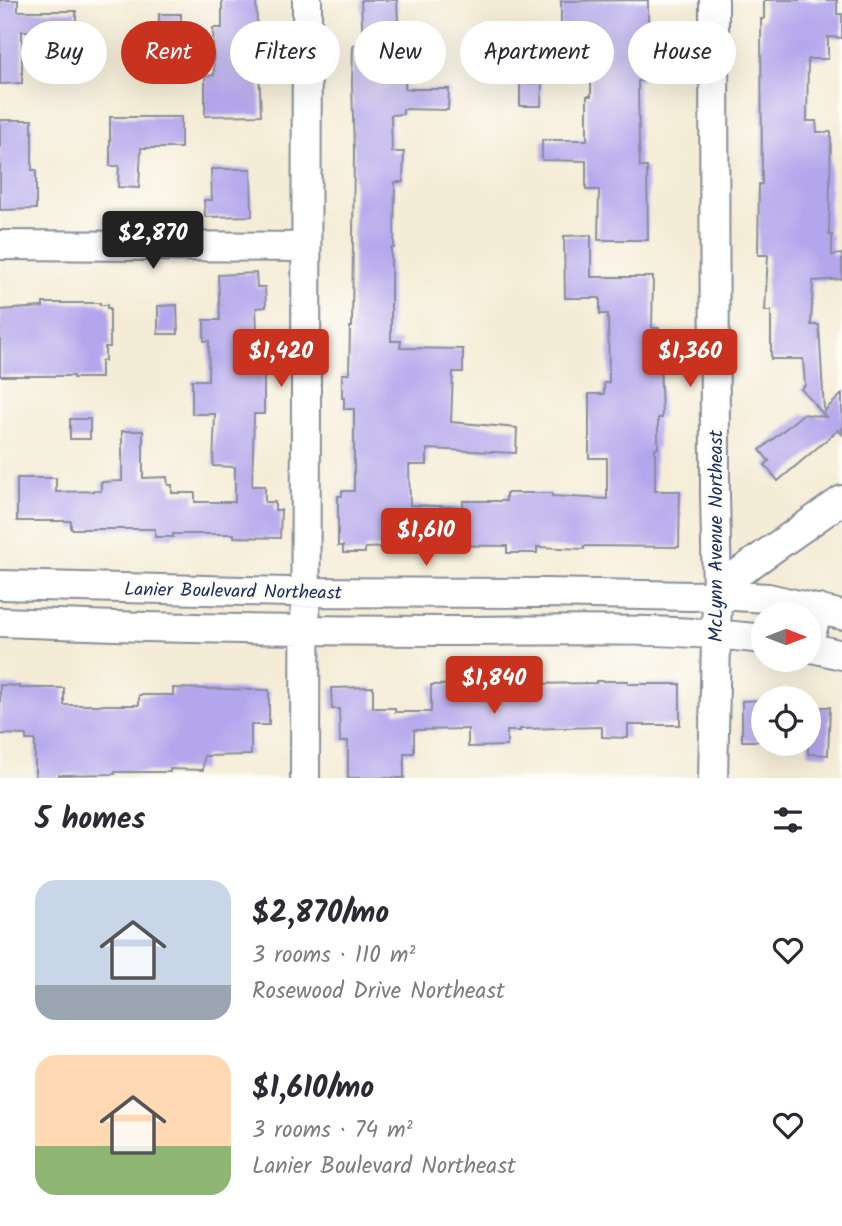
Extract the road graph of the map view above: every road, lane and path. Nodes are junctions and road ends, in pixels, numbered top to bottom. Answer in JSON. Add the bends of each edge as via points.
{"nodes":[{"id":1,"x":307,"y":0,"type":"edge"},
{"id":2,"x":714,"y":0,"type":"edge"},
{"id":3,"x":0,"y":245,"type":"edge"},
{"id":4,"x":306,"y":247,"type":"junction"},
{"id":5,"x":842,"y":500,"type":"edge"},
{"id":6,"x":0,"y":585,"type":"edge"},
{"id":7,"x":306,"y":591,"type":"junction"},
{"id":8,"x":717,"y":592,"type":"junction"},
{"id":9,"x":831,"y":612,"type":"edge"},
{"id":10,"x":0,"y":622,"type":"edge"},
{"id":11,"x":305,"y":630,"type":"junction"},
{"id":12,"x":715,"y":634,"type":"junction"},
{"id":13,"x":751,"y":638,"type":"edge"},
{"id":14,"x":821,"y":649,"type":"edge"},
{"id":15,"x":842,"y":655,"type":"edge"},
{"id":16,"x":305,"y":778,"type":"edge"},
{"id":17,"x":713,"y":778,"type":"edge"}],
"edges":[{"from":1,"to":4,"type":"street"},
{"from":2,"to":8,"type":"street","name":"McLynn Avenue Northeast"},
{"from":3,"to":4,"type":"street"},
{"from":4,"to":7,"type":"street"},
{"from":5,"to":8,"type":"street"},
{"from":6,"to":7,"type":"street","name":"Lanier Boulevard Northeast"},
{"from":7,"to":8,"type":"street","name":"Lanier Boulevard Northeast","via":[[692,596]]},
{"from":7,"to":11,"type":"street"},
{"from":8,"to":9,"type":"street","name":"Lanier Boulevard Northeast"},
{"from":8,"to":12,"type":"street","name":"McLynn Avenue Northeast"},
{"from":10,"to":11,"type":"street","name":"Lanier Boulevard Northeast"},
{"from":11,"to":12,"type":"street","name":"Lanier Boulevard Northeast"},
{"from":11,"to":16,"type":"street"},
{"from":12,"to":13,"type":"street","name":"Lanier Boulevard Northeast"},
{"from":12,"to":17,"type":"street","name":"McLynn Avenue Northeast"},
{"from":14,"to":15,"type":"street"}]}
